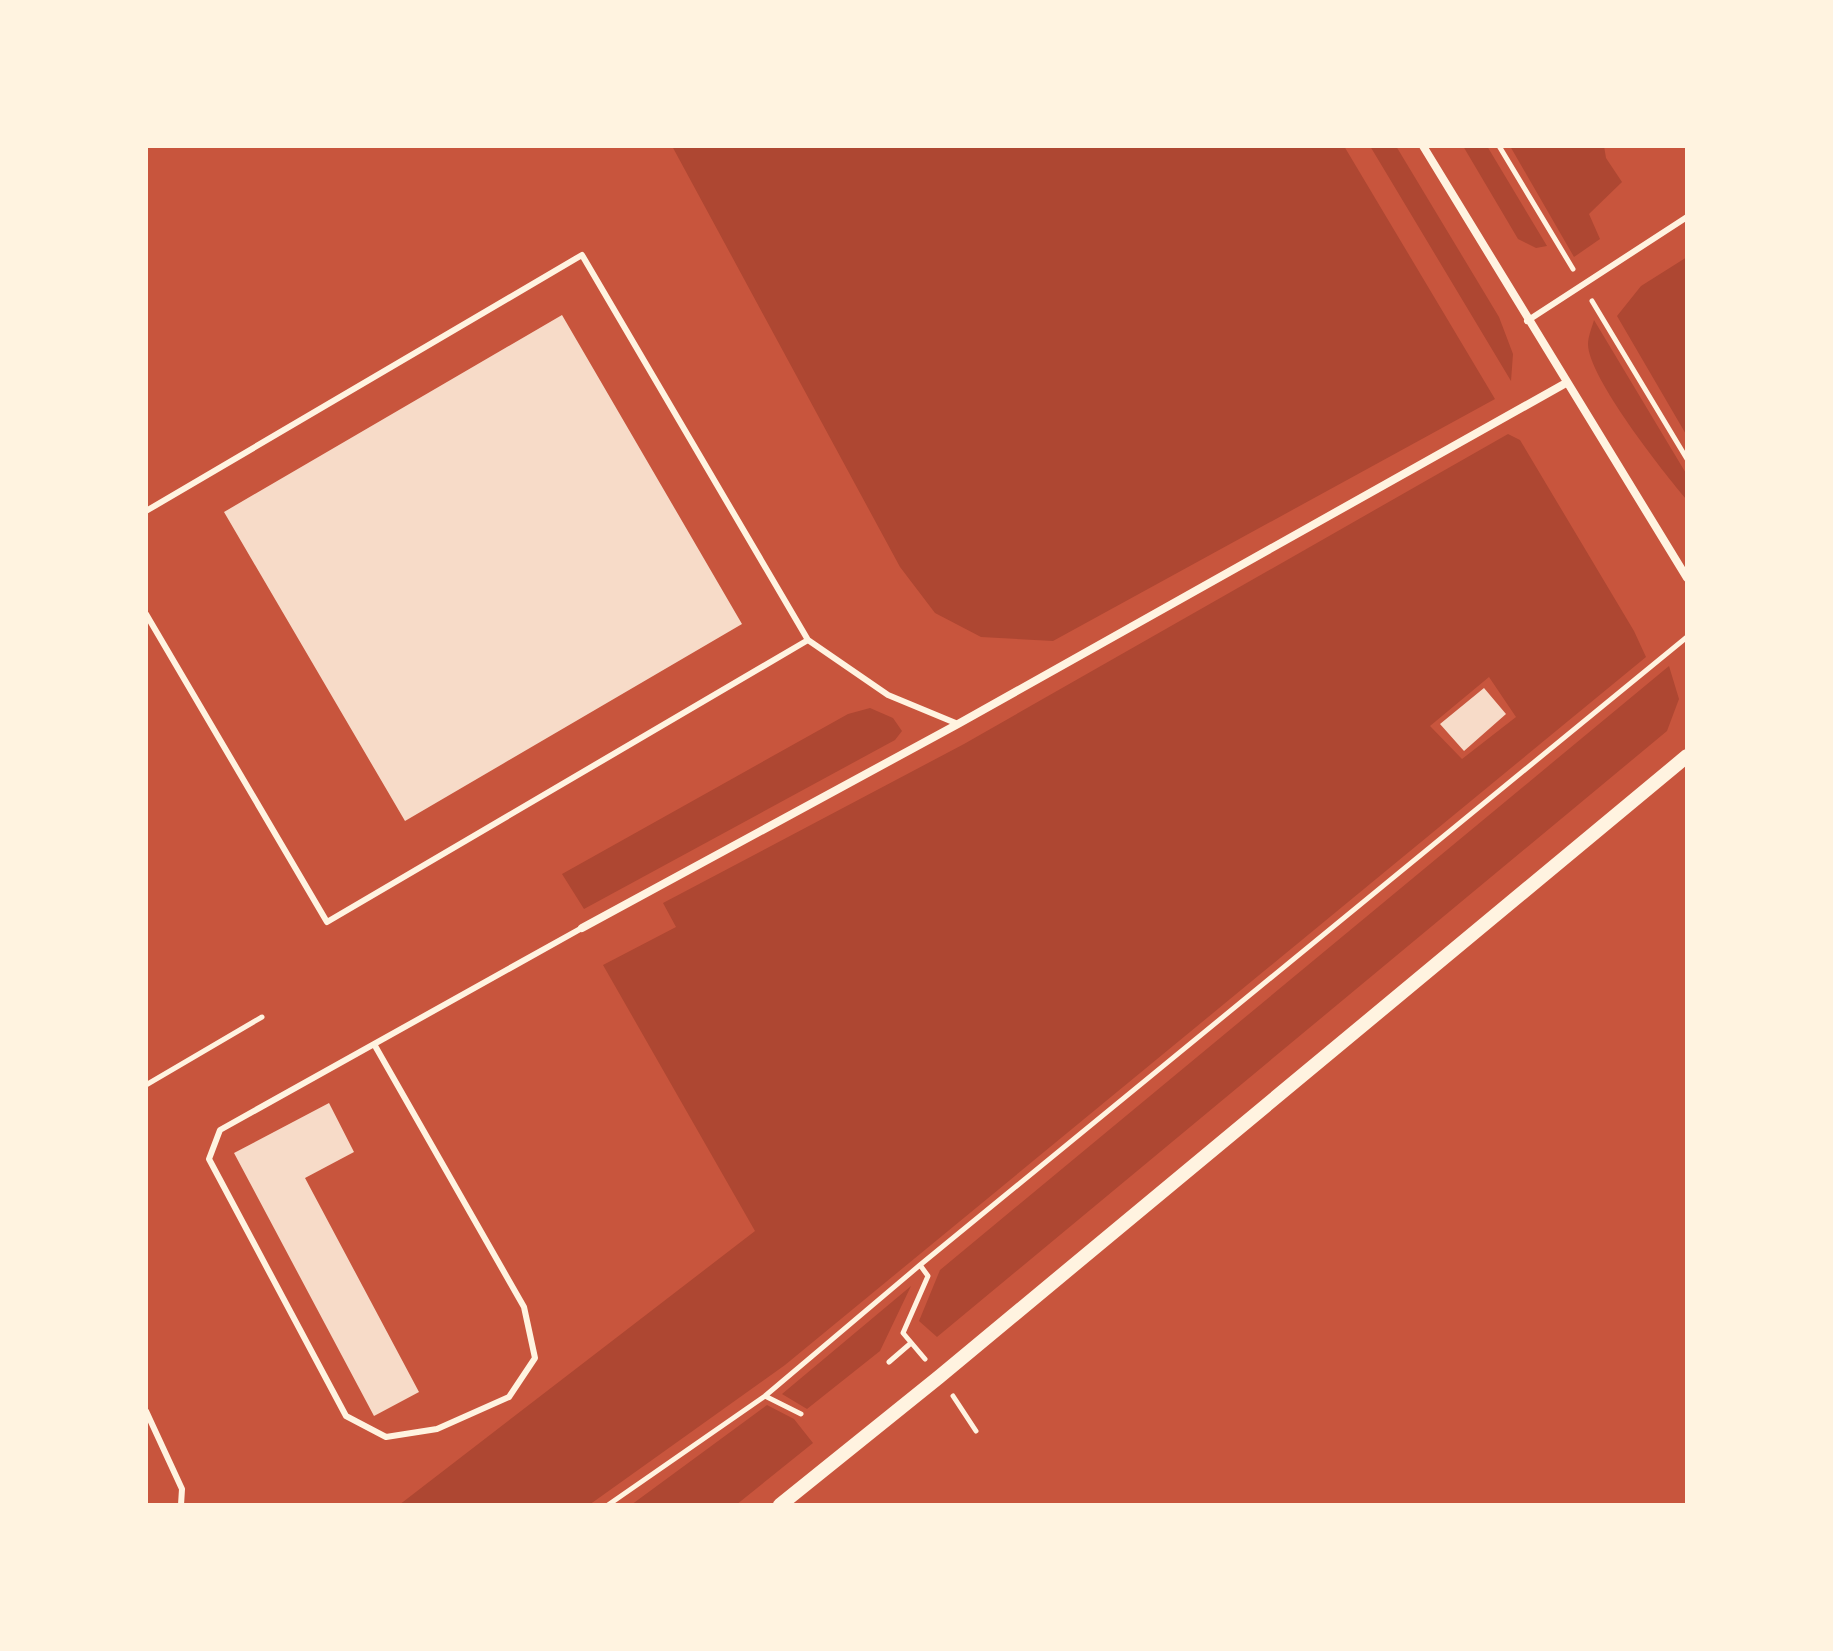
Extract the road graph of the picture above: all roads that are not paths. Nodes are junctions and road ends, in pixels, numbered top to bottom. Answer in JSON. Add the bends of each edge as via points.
{"nodes":[{"id":1,"x":1423,"y":146,"type":"edge"},
{"id":2,"x":1687,"y":217,"type":"edge"},
{"id":3,"x":1527,"y":321,"type":"junction"},
{"id":4,"x":1566,"y":383,"type":"junction"},
{"id":5,"x":146,"y":511,"type":"edge"},
{"id":6,"x":1687,"y":578,"type":"edge"},
{"id":7,"x":146,"y":614,"type":"edge"},
{"id":8,"x":808,"y":640,"type":"junction"},
{"id":9,"x":958,"y":724,"type":"junction"},
{"id":10,"x":1687,"y":756,"type":"edge"},
{"id":11,"x":582,"y":928,"type":"joint"},
{"id":12,"x":374,"y":1044,"type":"junction"},
{"id":13,"x":146,"y":1411,"type":"edge"},
{"id":14,"x":181,"y":1505,"type":"edge"},
{"id":15,"x":780,"y":1505,"type":"edge"}],
"edges":[{"from":1,"to":3,"type":"street"},
{"from":2,"to":3,"type":"lane"},
{"from":3,"to":4,"type":"street"},
{"from":4,"to":6,"type":"street"},
{"from":4,"to":9,"type":"street"},
{"from":5,"to":8,"type":"lane","via":[[582,255]]},
{"from":7,"to":8,"type":"lane","via":[[327,922]]},
{"from":8,"to":9,"type":"lane","via":[[888,695]]},
{"from":9,"to":11,"type":"street"},
{"from":10,"to":15,"type":"street"},
{"from":11,"to":12,"type":"lane"},
{"from":12,"to":12,"type":"lane","via":[[220,1130],[209,1159],[346,1416],[386,1437],[437,1429],[509,1397],[535,1358],[524,1307]]},
{"from":13,"to":14,"type":"lane","via":[[182,1489]]}]}
